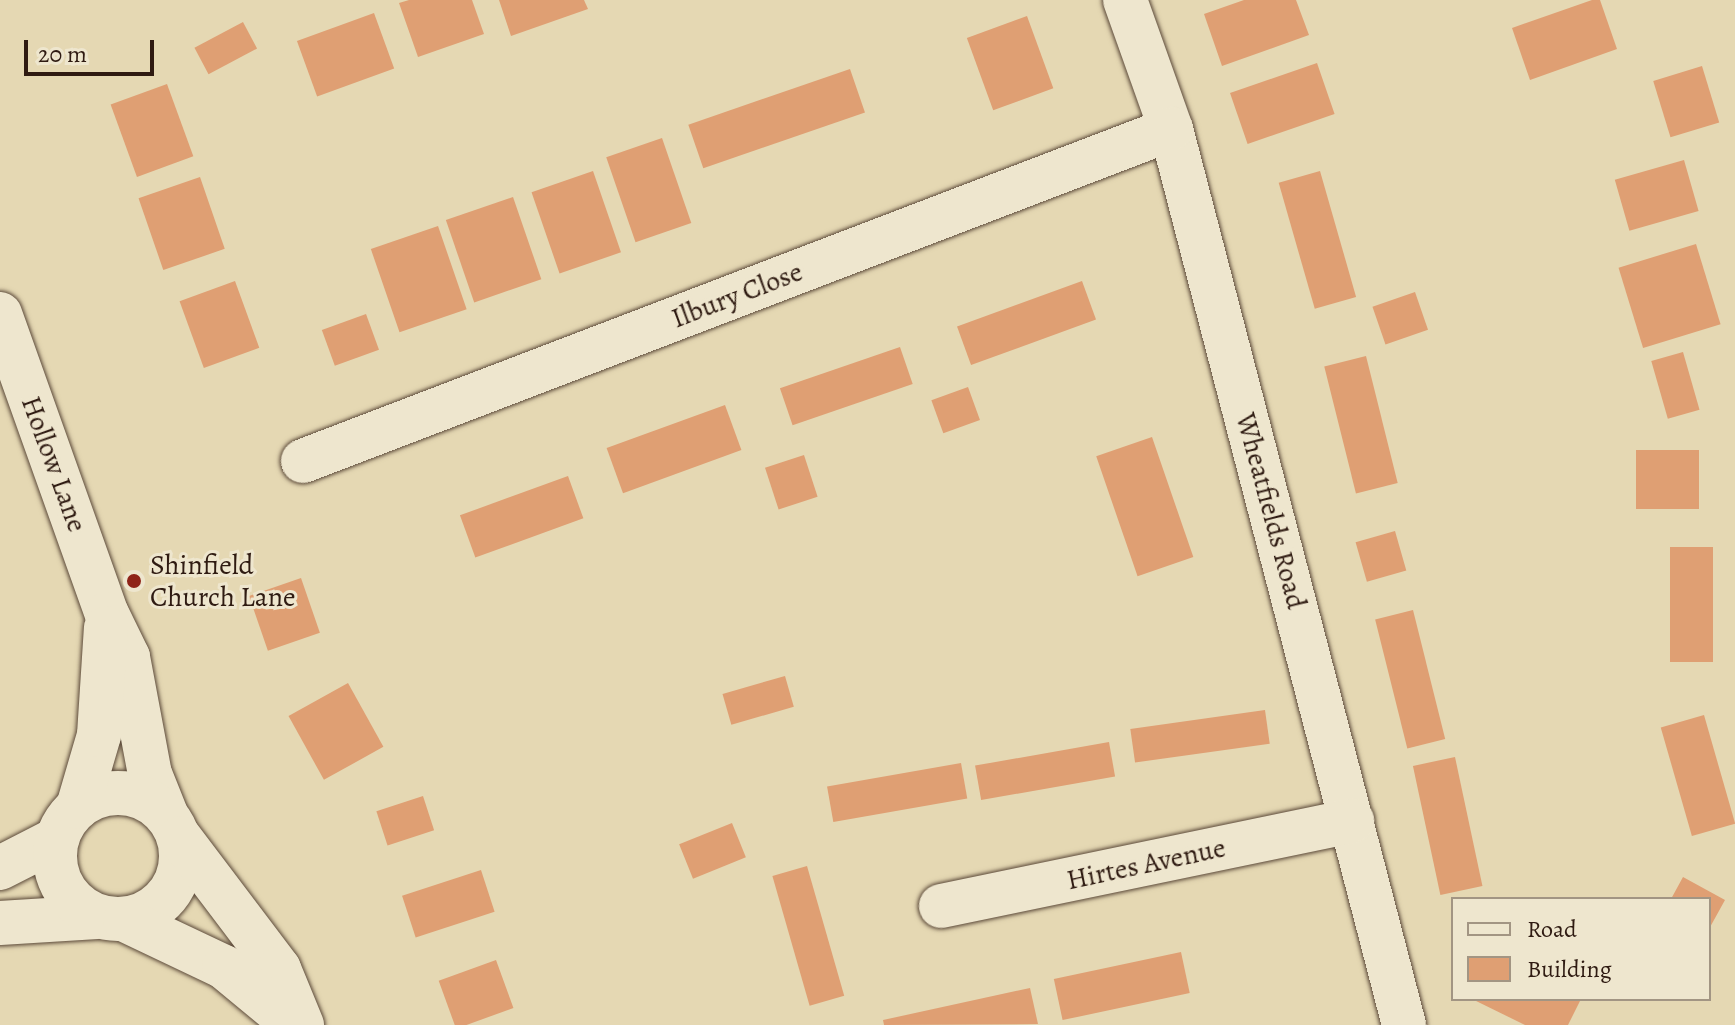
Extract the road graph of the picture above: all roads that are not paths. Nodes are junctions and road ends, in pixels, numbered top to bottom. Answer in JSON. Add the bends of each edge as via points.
{"nodes":[{"id":1,"x":1125,"y":0,"type":"edge"},
{"id":2,"x":1171,"y":129,"type":"junction"},
{"id":3,"x":0,"y":314,"type":"edge"},
{"id":4,"x":303,"y":461,"type":"dead end"},
{"id":5,"x":107,"y":614,"type":"junction"},
{"id":6,"x":1352,"y":821,"type":"junction"},
{"id":7,"x":68,"y":823,"type":"junction"},
{"id":8,"x":173,"y":826,"type":"junction"},
{"id":9,"x":0,"y":868,"type":"edge"},
{"id":10,"x":941,"y":906,"type":"dead end"},
{"id":11,"x":111,"y":918,"type":"junction"},
{"id":12,"x":0,"y":923,"type":"edge"},
{"id":13,"x":294,"y":1025,"type":"edge"},
{"id":14,"x":302,"y":1025,"type":"edge"},
{"id":15,"x":1404,"y":1025,"type":"edge"}],
"edges":[{"from":1,"to":2,"type":"street","name":"Wheatfields Road"},
{"from":2,"to":4,"type":"street","name":"Ilbury Close"},
{"from":2,"to":6,"type":"street","name":"Wheatfields Road"},
{"from":3,"to":5,"type":"street","name":"Hollow Lane"},
{"from":5,"to":7,"type":"street","name":"Hollow Lane","via":[[99,735]]},
{"from":5,"to":8,"type":"street","name":"Hollow Lane","via":[[128,657],[150,774]]},
{"from":6,"to":10,"type":"street","name":"Hirtes Avenue"},
{"from":6,"to":15,"type":"street","name":"Wheatfields Road"},
{"from":7,"to":8,"type":"street","via":[[100,795],[123,793],[146,799]]},
{"from":7,"to":9,"type":"street"},
{"from":7,"to":11,"type":"street","via":[[55,863],[62,885],[77,904]]},
{"from":8,"to":11,"type":"street","via":[[182,866],[171,892],[151,911]]},
{"from":8,"to":14,"type":"street","name":"Hollow Lane","via":[[279,969]]},
{"from":11,"to":12,"type":"street"},
{"from":11,"to":13,"type":"street","via":[[224,967]]}]}
